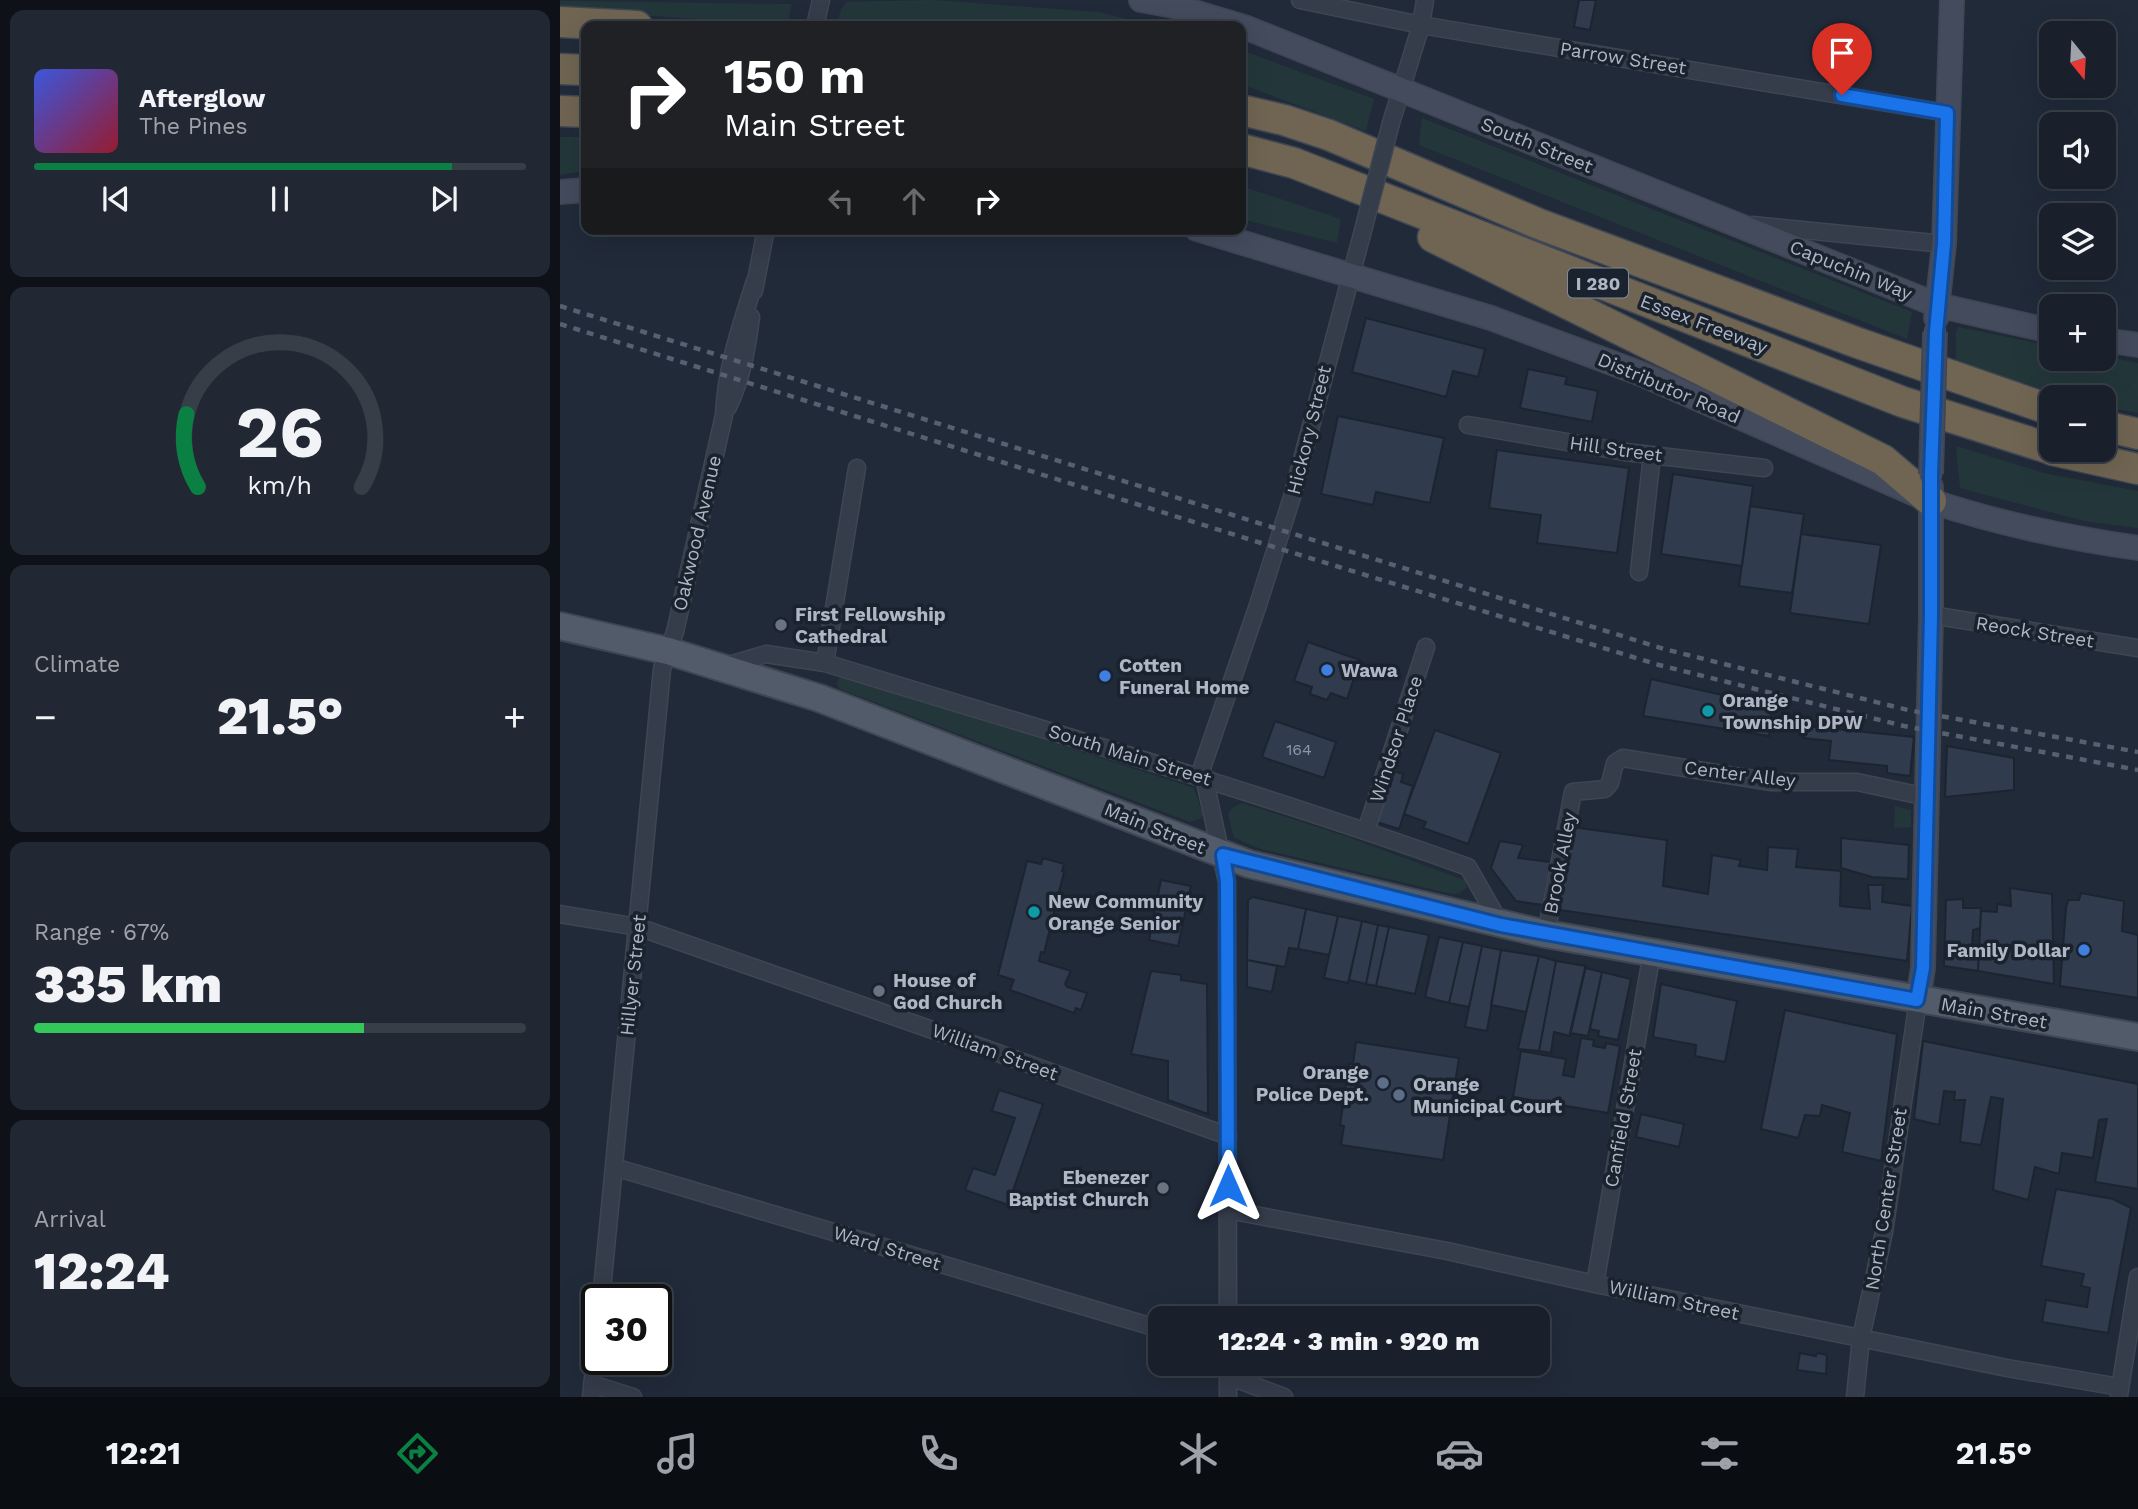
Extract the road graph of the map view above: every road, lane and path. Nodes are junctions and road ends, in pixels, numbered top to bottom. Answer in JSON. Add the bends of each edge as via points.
{"nodes":[{"id":1,"x":1141,"y":0,"type":"edge"},
{"id":2,"x":1300,"y":0,"type":"edge"},
{"id":3,"x":1425,"y":0,"type":"edge"},
{"id":4,"x":1952,"y":0,"type":"edge"},
{"id":5,"x":820,"y":4,"type":"edge"},
{"id":6,"x":815,"y":21,"type":"edge"},
{"id":7,"x":1224,"y":21,"type":"edge"},
{"id":8,"x":560,"y":22,"type":"edge"},
{"id":9,"x":581,"y":23,"type":"edge"},
{"id":10,"x":1421,"y":24,"type":"junction"},
{"id":11,"x":1246,"y":28,"type":"edge"},
{"id":12,"x":560,"y":69,"type":"edge"},
{"id":13,"x":581,"y":70,"type":"edge"},
{"id":14,"x":1400,"y":90,"type":"junction"},
{"id":15,"x":1246,"y":104,"type":"edge"},
{"id":16,"x":560,"y":111,"type":"edge"},
{"id":17,"x":1246,"y":111,"type":"edge"},
{"id":18,"x":581,"y":112,"type":"edge"},
{"id":19,"x":1947,"y":113,"type":"junction"},
{"id":20,"x":1284,"y":120,"type":"junction"},
{"id":21,"x":1246,"y":150,"type":"edge"},
{"id":22,"x":1294,"y":163,"type":"junction"},
{"id":23,"x":581,"y":190,"type":"edge"},
{"id":24,"x":560,"y":192,"type":"edge"},
{"id":25,"x":1734,"y":223,"type":"junction"},
{"id":26,"x":765,"y":235,"type":"edge"},
{"id":27,"x":1217,"y":235,"type":"edge"},
{"id":28,"x":1944,"y":244,"type":"junction"},
{"id":29,"x":1350,"y":275,"type":"junction"},
{"id":30,"x":1937,"y":305,"type":"junction"},
{"id":31,"x":2039,"y":328,"type":"edge"},
{"id":32,"x":2116,"y":342,"type":"edge"},
{"id":33,"x":2138,"y":345,"type":"edge"},
{"id":34,"x":2039,"y":406,"type":"edge"},
{"id":35,"x":1468,"y":425,"type":"dead end"},
{"id":36,"x":2116,"y":429,"type":"edge"},
{"id":37,"x":2138,"y":434,"type":"edge"},
{"id":38,"x":2039,"y":446,"type":"edge"},
{"id":39,"x":1652,"y":455,"type":"junction"},
{"id":40,"x":2106,"y":462,"type":"edge"},
{"id":41,"x":857,"y":468,"type":"dead end"},
{"id":42,"x":1764,"y":468,"type":"dead end"},
{"id":43,"x":2138,"y":469,"type":"edge"},
{"id":44,"x":1931,"y":487,"type":"junction"},
{"id":45,"x":2138,"y":548,"type":"edge"},
{"id":46,"x":1639,"y":572,"type":"dead end"},
{"id":47,"x":1931,"y":615,"type":"junction"},
{"id":48,"x":560,"y":626,"type":"edge"},
{"id":49,"x":1426,"y":648,"type":"dead end"},
{"id":50,"x":2138,"y":648,"type":"edge"},
{"id":51,"x":668,"y":651,"type":"junction"},
{"id":52,"x":825,"y":663,"type":"junction"},
{"id":53,"x":722,"y":667,"type":"junction"},
{"id":54,"x":1204,"y":778,"type":"junction"},
{"id":55,"x":1573,"y":792,"type":"joint"},
{"id":56,"x":1927,"y":797,"type":"junction"},
{"id":57,"x":1366,"y":831,"type":"junction"},
{"id":58,"x":1223,"y":855,"type":"junction"},
{"id":59,"x":560,"y":914,"type":"edge"},
{"id":60,"x":1501,"y":925,"type":"junction"},
{"id":61,"x":638,"y":927,"type":"junction"},
{"id":62,"x":1546,"y":934,"type":"junction"},
{"id":63,"x":1652,"y":952,"type":"junction"},
{"id":64,"x":1917,"y":1000,"type":"junction"},
{"id":65,"x":2138,"y":1037,"type":"edge"},
{"id":66,"x":1228,"y":1136,"type":"junction"},
{"id":67,"x":614,"y":1167,"type":"junction"},
{"id":68,"x":1228,"y":1210,"type":"junction"},
{"id":69,"x":2138,"y":1277,"type":"edge"},
{"id":70,"x":603,"y":1284,"type":"edge"},
{"id":71,"x":1595,"y":1284,"type":"junction"},
{"id":72,"x":1228,"y":1306,"type":"edge"},
{"id":73,"x":1148,"y":1325,"type":"edge"},
{"id":74,"x":1861,"y":1338,"type":"junction"},
{"id":75,"x":1228,"y":1376,"type":"edge"},
{"id":76,"x":1240,"y":1376,"type":"edge"},
{"id":77,"x":591,"y":1390,"type":"edge"},
{"id":78,"x":2119,"y":1392,"type":"edge"},
{"id":79,"x":633,"y":1397,"type":"edge"},
{"id":80,"x":1228,"y":1397,"type":"edge"},
{"id":81,"x":1284,"y":1397,"type":"edge"},
{"id":82,"x":1855,"y":1397,"type":"edge"}],
"edges":[{"from":1,"to":7,"type":"main road","name":"South Street"},
{"from":2,"to":10,"type":"street","name":"Parrow Street"},
{"from":3,"to":10,"type":"street","name":"Hickory Street"},
{"from":4,"to":19,"type":"main road"},
{"from":5,"to":6,"type":"street"},
{"from":8,"to":9,"type":"highway"},
{"from":10,"to":14,"type":"street","name":"Hickory Street"},
{"from":10,"to":19,"type":"street","name":"Parrow Street"},
{"from":11,"to":14,"type":"main road","name":"South Street"},
{"from":12,"to":13,"type":"highway"},
{"from":14,"to":25,"type":"main road","name":"South Street"},
{"from":14,"to":29,"type":"street","name":"Hickory Street","bridge":true},
{"from":15,"to":20,"type":"highway"},
{"from":16,"to":18,"type":"highway"},
{"from":17,"to":20,"type":"highway","name":"Essex Freeway","number":"I 280"},
{"from":19,"to":28,"type":"main road"},
{"from":20,"to":34,"type":"highway","name":"Essex Freeway","number":"I 280","via":[[1539,224]]},
{"from":21,"to":22,"type":"highway","name":"Essex Freeway","number":"I 280"},
{"from":22,"to":38,"type":"highway","name":"Essex Freeway","number":"I 280","via":[[1903,402]]},
{"from":22,"to":44,"type":"highway"},
{"from":23,"to":24,"type":"main road"},
{"from":25,"to":28,"type":"street","name":"South Street"},
{"from":25,"to":30,"type":"main road","name":"Capuchin Way"},
{"from":26,"to":51,"type":"street","name":"Oakwood Avenue","via":[[738,386],[724,415]]},
{"from":27,"to":29,"type":"main road","name":"Distributor Road"},
{"from":28,"to":30,"type":"main road"},
{"from":29,"to":44,"type":"main road","name":"Distributor Road","via":[[1491,318]]},
{"from":29,"to":54,"type":"street","name":"Hickory Street","via":[[1292,497],[1202,768]]},
{"from":30,"to":31,"type":"main road","name":"Capuchin Way"},
{"from":30,"to":44,"type":"main road","bridge":true},
{"from":32,"to":33,"type":"main road"},
{"from":35,"to":39,"type":"street","name":"Hill Street"},
{"from":36,"to":37,"type":"highway"},
{"from":39,"to":42,"type":"street","name":"Hill Street"},
{"from":39,"to":46,"type":"street"},
{"from":40,"to":43,"type":"highway","name":"Essex Freeway","number":"I 280"},
{"from":41,"to":52,"type":"street"},
{"from":44,"to":45,"type":"main road","name":"Distributor Road","via":[[1977,516]]},
{"from":44,"to":47,"type":"main road"},
{"from":47,"to":50,"type":"street","name":"Reock Street"},
{"from":47,"to":56,"type":"main road"},
{"from":48,"to":51,"type":"main road","name":"Main Street"},
{"from":49,"to":57,"type":"street","name":"Windsor Place"},
{"from":51,"to":53,"type":"main road","name":"Main Street"},
{"from":51,"to":61,"type":"street","name":"Hillyer Street","via":[[662,669]]},
{"from":52,"to":53,"type":"street","name":"South Main Street","via":[[766,653]]},
{"from":52,"to":54,"type":"street","name":"South Main Street"},
{"from":53,"to":58,"type":"main road","name":"Main Street","via":[[819,698]]},
{"from":54,"to":57,"type":"street","name":"South Main Street"},
{"from":54,"to":58,"type":"street","name":"Hickory Street"},
{"from":55,"to":56,"type":"street","name":"Center Alley","via":[[1605,789],[1615,763],[1623,758],[1772,782],[1857,782]]},
{"from":55,"to":62,"type":"street","name":"Brook Alley"},
{"from":56,"to":64,"type":"main road","via":[[1923,968]]},
{"from":57,"to":60,"type":"street","name":"South Main Street","via":[[1468,867]]},
{"from":58,"to":60,"type":"main road","name":"Main Street"},
{"from":58,"to":66,"type":"street","name":"Hickory Street","via":[[1227,881]]},
{"from":59,"to":61,"type":"street","name":"William Street"},
{"from":60,"to":62,"type":"main road","name":"Main Street"},
{"from":61,"to":66,"type":"street","name":"William Street"},
{"from":61,"to":67,"type":"street","name":"Hillyer Street"},
{"from":62,"to":63,"type":"main road","name":"Main Street"},
{"from":63,"to":64,"type":"main road","name":"Main Street"},
{"from":63,"to":71,"type":"street","name":"Canfield Street"},
{"from":64,"to":65,"type":"main road","name":"Main Street"},
{"from":64,"to":74,"type":"street","name":"North Center Street","via":[[1884,1232]]},
{"from":66,"to":68,"type":"street","name":"Hickory Street"},
{"from":67,"to":70,"type":"street","name":"Hillyer Street"},
{"from":67,"to":73,"type":"street","name":"Ward Street"},
{"from":68,"to":71,"type":"street","name":"William Street"},
{"from":68,"to":72,"type":"street","name":"Hickory Street"},
{"from":69,"to":78,"type":"street"},
{"from":71,"to":74,"type":"street","name":"William Street"},
{"from":74,"to":78,"type":"street","name":"William Street"},
{"from":74,"to":82,"type":"street","name":"North Center Street"},
{"from":75,"to":80,"type":"street"},
{"from":76,"to":81,"type":"street"},
{"from":77,"to":79,"type":"street"}]}
